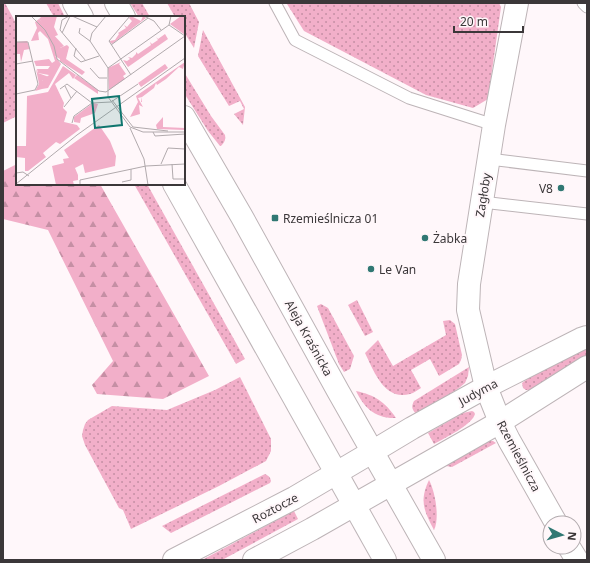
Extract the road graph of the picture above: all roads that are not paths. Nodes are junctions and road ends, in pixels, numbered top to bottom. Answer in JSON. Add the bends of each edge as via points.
{"nodes":[{"id":1,"x":74,"y":3,"type":"edge"},
{"id":2,"x":116,"y":3,"type":"edge"},
{"id":3,"x":275,"y":3,"type":"edge"},
{"id":4,"x":517,"y":3,"type":"edge"},
{"id":5,"x":583,"y":3,"type":"edge"},
{"id":6,"x":587,"y":7,"type":"edge"},
{"id":7,"x":81,"y":16,"type":"edge"},
{"id":8,"x":123,"y":16,"type":"edge"},
{"id":9,"x":185,"y":119,"type":"edge"},
{"id":10,"x":494,"y":125,"type":"junction"},
{"id":11,"x":489,"y":159,"type":"junction"},
{"id":12,"x":587,"y":171,"type":"edge"},
{"id":13,"x":175,"y":185,"type":"edge"},
{"id":14,"x":482,"y":202,"type":"junction"},
{"id":15,"x":587,"y":214,"type":"edge"},
{"id":16,"x":587,"y":337,"type":"edge"},
{"id":17,"x":587,"y":367,"type":"edge"},
{"id":18,"x":486,"y":387,"type":"junction"},
{"id":19,"x":500,"y":422,"type":"junction"},
{"id":20,"x":372,"y":452,"type":"junction"},
{"id":21,"x":336,"y":473,"type":"junction"},
{"id":22,"x":391,"y":484,"type":"junction"},
{"id":23,"x":354,"y":505,"type":"junction"},
{"id":24,"x":552,"y":515,"type":"edge"},
{"id":25,"x":174,"y":560,"type":"edge"},
{"id":26,"x":254,"y":560,"type":"edge"},
{"id":27,"x":385,"y":560,"type":"edge"},
{"id":28,"x":434,"y":560,"type":"edge"}],
"edges":[{"from":1,"to":7,"type":"street"},
{"from":2,"to":8,"type":"street"},
{"from":3,"to":10,"type":"lane","via":[[295,40],[409,98]]},
{"from":4,"to":10,"type":"street","name":"Zagłoby"},
{"from":5,"to":6,"type":"lane"},
{"from":9,"to":20,"type":"street","name":"Aleja Kraśnicka"},
{"from":10,"to":11,"type":"street","name":"Zagłoby"},
{"from":11,"to":12,"type":"lane"},
{"from":11,"to":14,"type":"street","name":"Zagłoby"},
{"from":13,"to":21,"type":"street"},
{"from":14,"to":15,"type":"lane"},
{"from":14,"to":18,"type":"street","name":"Zagłoby","via":[[469,284],[468,310]]},
{"from":16,"to":18,"type":"street","name":"Judyma"},
{"from":17,"to":19,"type":"street"},
{"from":18,"to":19,"type":"street","name":"Rzemieślnicza"},
{"from":18,"to":20,"type":"street","name":"Judyma"},
{"from":19,"to":22,"type":"street"},
{"from":19,"to":24,"type":"street","name":"Rzemieślnicza"},
{"from":20,"to":21,"type":"street","name":"Roztocze"},
{"from":20,"to":22,"type":"street","name":"Aleja Kraśnicka"},
{"from":21,"to":23,"type":"street"},
{"from":21,"to":25,"type":"street","name":"Roztocze","via":[[294,498]]},
{"from":22,"to":23,"type":"street"},
{"from":22,"to":28,"type":"street","name":"Aleja Kraśnicka"},
{"from":23,"to":26,"type":"street"},
{"from":23,"to":27,"type":"street"}]}
